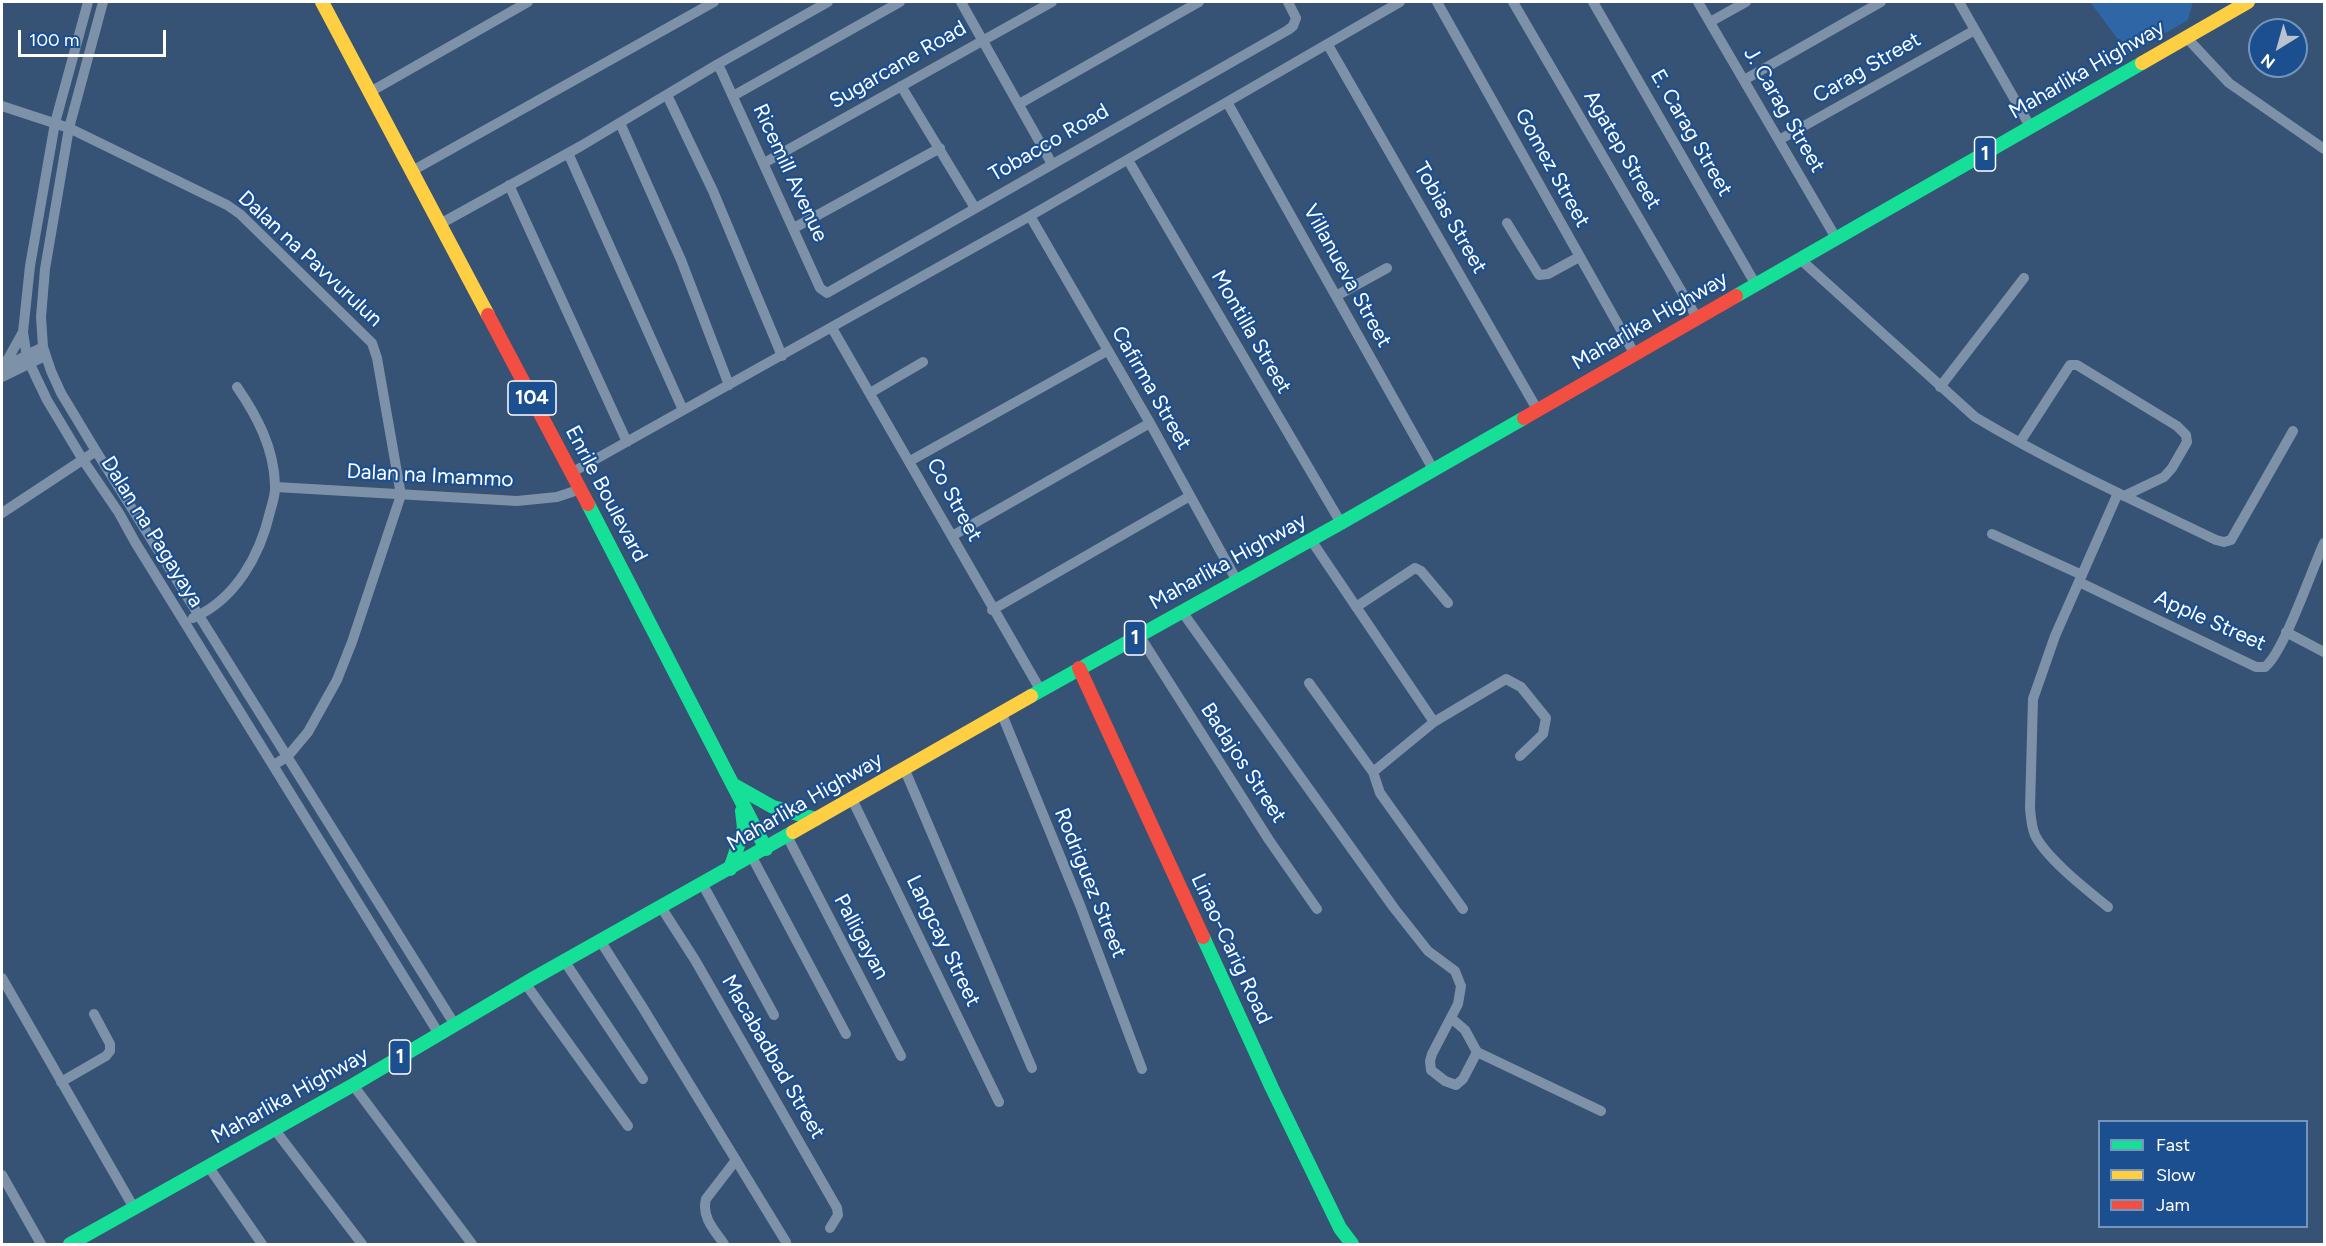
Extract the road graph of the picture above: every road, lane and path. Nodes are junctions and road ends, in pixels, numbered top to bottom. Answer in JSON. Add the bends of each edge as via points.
{"nodes":[{"id":1,"x":88,"y":2,"type":"edge"},
{"id":2,"x":103,"y":2,"type":"edge"},
{"id":3,"x":322,"y":2,"type":"edge"},
{"id":4,"x":528,"y":2,"type":"edge"},
{"id":5,"x":714,"y":2,"type":"edge"},
{"id":6,"x":828,"y":2,"type":"edge"},
{"id":7,"x":900,"y":2,"type":"edge"},
{"id":8,"x":961,"y":2,"type":"edge"},
{"id":9,"x":1052,"y":2,"type":"edge"},
{"id":10,"x":1199,"y":2,"type":"edge"},
{"id":11,"x":1288,"y":2,"type":"edge"},
{"id":12,"x":1400,"y":2,"type":"edge"},
{"id":13,"x":1437,"y":2,"type":"edge"},
{"id":14,"x":1514,"y":2,"type":"edge"},
{"id":15,"x":1593,"y":2,"type":"edge"},
{"id":16,"x":1698,"y":2,"type":"edge"},
{"id":17,"x":1746,"y":2,"type":"edge"},
{"id":18,"x":1881,"y":2,"type":"edge"},
{"id":19,"x":1959,"y":2,"type":"edge"},
{"id":20,"x":2241,"y":4,"type":"edge"},
{"id":21,"x":815,"y":5,"type":"edge"},
{"id":22,"x":1710,"y":22,"type":"junction"},
{"id":23,"x":1976,"y":30,"type":"junction"},
{"id":24,"x":2186,"y":37,"type":"junction"},
{"id":25,"x":983,"y":39,"type":"junction"},
{"id":26,"x":1328,"y":45,"type":"junction"},
{"id":27,"x":718,"y":64,"type":"junction"},
{"id":28,"x":1744,"y":80,"type":"junction"},
{"id":29,"x":901,"y":86,"type":"junction"},
{"id":30,"x":370,"y":92,"type":"junction"},
{"id":31,"x":667,"y":95,"type":"junction"},
{"id":32,"x":733,"y":96,"type":"junction"},
{"id":33,"x":1227,"y":102,"type":"junction"},
{"id":34,"x":1019,"y":104,"type":"junction"},
{"id":35,"x":2,"y":106,"type":"edge"},
{"id":36,"x":55,"y":123,"type":"junction"},
{"id":37,"x":620,"y":123,"type":"junction"},
{"id":38,"x":69,"y":128,"type":"junction"},
{"id":39,"x":2031,"y":128,"type":"junction"},
{"id":40,"x":1779,"y":141,"type":"junction"},
{"id":41,"x":940,"y":148,"type":"junction"},
{"id":42,"x":2325,"y":149,"type":"edge"},
{"id":43,"x":568,"y":153,"type":"junction"},
{"id":44,"x":1128,"y":160,"type":"junction"},
{"id":45,"x":764,"y":163,"type":"junction"},
{"id":46,"x":1052,"y":164,"type":"junction"},
{"id":47,"x":412,"y":171,"type":"junction"},
{"id":48,"x":510,"y":184,"type":"junction"},
{"id":49,"x":975,"y":208,"type":"junction"},
{"id":50,"x":1030,"y":216,"type":"junction"},
{"id":51,"x":1507,"y":223,"type":"dead end"},
{"id":52,"x":440,"y":224,"type":"junction"},
{"id":53,"x":794,"y":228,"type":"junction"},
{"id":54,"x":1836,"y":238,"type":"junction"},
{"id":55,"x":1579,"y":257,"type":"junction"},
{"id":56,"x":1800,"y":259,"type":"junction"},
{"id":57,"x":1387,"y":268,"type":"dead end"},
{"id":58,"x":2024,"y":278,"type":"dead end"},
{"id":59,"x":1756,"y":285,"type":"junction"},
{"id":60,"x":831,"y":292,"type":"joint"},
{"id":61,"x":1336,"y":296,"type":"junction"},
{"id":62,"x":1698,"y":317,"type":"junction"},
{"id":63,"x":832,"y":328,"type":"junction"},
{"id":64,"x":23,"y":332,"type":"junction"},
{"id":65,"x":1107,"y":351,"type":"junction"},
{"id":66,"x":44,"y":352,"type":"junction"},
{"id":67,"x":1634,"y":353,"type":"junction"},
{"id":68,"x":782,"y":356,"type":"junction"},
{"id":69,"x":28,"y":358,"type":"junction"},
{"id":70,"x":923,"y":362,"type":"dead end"},
{"id":71,"x":5,"y":371,"type":"edge"},
{"id":72,"x":34,"y":376,"type":"junction"},
{"id":73,"x":729,"y":385,"type":"junction"},
{"id":74,"x":237,"y":387,"type":"dead end"},
{"id":75,"x":1940,"y":387,"type":"junction"},
{"id":76,"x":870,"y":393,"type":"junction"},
{"id":77,"x":683,"y":410,"type":"junction"},
{"id":78,"x":1538,"y":411,"type":"junction"},
{"id":79,"x":1150,"y":423,"type":"junction"},
{"id":80,"x":2293,"y":431,"type":"dead end"},
{"id":81,"x":627,"y":442,"type":"junction"},
{"id":82,"x":2019,"y":442,"type":"junction"},
{"id":83,"x":96,"y":451,"type":"junction"},
{"id":84,"x":83,"y":460,"type":"junction"},
{"id":85,"x":910,"y":461,"type":"junction"},
{"id":86,"x":1433,"y":469,"type":"junction"},
{"id":87,"x":571,"y":473,"type":"junction"},
{"id":88,"x":276,"y":487,"type":"junction"},
{"id":89,"x":580,"y":489,"type":"junction"},
{"id":90,"x":2121,"y":494,"type":"junction"},
{"id":91,"x":401,"y":495,"type":"junction"},
{"id":92,"x":1190,"y":496,"type":"junction"},
{"id":93,"x":2,"y":513,"type":"edge"},
{"id":94,"x":1341,"y":523,"type":"junction"},
{"id":95,"x":1992,"y":534,"type":"dead end"},
{"id":96,"x":952,"y":536,"type":"junction"},
{"id":97,"x":1311,"y":540,"type":"junction"},
{"id":98,"x":2325,"y":543,"type":"edge"},
{"id":99,"x":2321,"y":558,"type":"edge"},
{"id":100,"x":2081,"y":578,"type":"junction"},
{"id":101,"x":1237,"y":581,"type":"junction"},
{"id":102,"x":1448,"y":603,"type":"dead end"},
{"id":103,"x":1356,"y":607,"type":"junction"},
{"id":104,"x":992,"y":610,"type":"junction"},
{"id":105,"x":1183,"y":613,"type":"junction"},
{"id":106,"x":199,"y":615,"type":"junction"},
{"id":107,"x":186,"y":621,"type":"junction"},
{"id":108,"x":2286,"y":632,"type":"junction"},
{"id":109,"x":1139,"y":635,"type":"junction"},
{"id":110,"x":2325,"y":652,"type":"edge"},
{"id":111,"x":1079,"y":668,"type":"junction"},
{"id":112,"x":1309,"y":683,"type":"dead end"},
{"id":113,"x":1041,"y":691,"type":"junction"},
{"id":114,"x":1001,"y":712,"type":"junction"},
{"id":115,"x":1434,"y":722,"type":"junction"},
{"id":116,"x":288,"y":756,"type":"junction"},
{"id":117,"x":1520,"y":756,"type":"dead end"},
{"id":118,"x":274,"y":765,"type":"junction"},
{"id":119,"x":904,"y":768,"type":"junction"},
{"id":120,"x":1373,"y":772,"type":"junction"},
{"id":121,"x":730,"y":782,"type":"junction"},
{"id":122,"x":738,"y":796,"type":"junction"},
{"id":123,"x":851,"y":797,"type":"junction"},
{"id":124,"x":816,"y":819,"type":"junction"},
{"id":125,"x":787,"y":837,"type":"junction"},
{"id":126,"x":766,"y":849,"type":"junction"},
{"id":127,"x":752,"y":857,"type":"junction"},
{"id":128,"x":730,"y":869,"type":"junction"},
{"id":129,"x":704,"y":885,"type":"junction"},
{"id":130,"x":661,"y":907,"type":"junction"},
{"id":131,"x":2108,"y":907,"type":"dead end"},
{"id":132,"x":1317,"y":909,"type":"dead end"},
{"id":133,"x":1464,"y":909,"type":"dead end"},
{"id":134,"x":601,"y":942,"type":"junction"},
{"id":135,"x":565,"y":962,"type":"junction"},
{"id":136,"x":2,"y":978,"type":"edge"},
{"id":137,"x":525,"y":983,"type":"junction"},
{"id":138,"x":94,"y":1014,"type":"dead end"},
{"id":139,"x":774,"y":1015,"type":"dead end"},
{"id":140,"x":1451,"y":1018,"type":"junction"},
{"id":141,"x":454,"y":1025,"type":"junction"},
{"id":142,"x":439,"y":1034,"type":"junction"},
{"id":143,"x":846,"y":1034,"type":"dead end"},
{"id":144,"x":1477,"y":1052,"type":"junction"},
{"id":145,"x":901,"y":1056,"type":"dead end"},
{"id":146,"x":1032,"y":1068,"type":"dead end"},
{"id":147,"x":1142,"y":1069,"type":"dead end"},
{"id":148,"x":643,"y":1079,"type":"dead end"},
{"id":149,"x":61,"y":1082,"type":"junction"},
{"id":150,"x":353,"y":1085,"type":"junction"},
{"id":151,"x":999,"y":1102,"type":"dead end"},
{"id":152,"x":1601,"y":1111,"type":"dead end"},
{"id":153,"x":628,"y":1126,"type":"dead end"},
{"id":154,"x":275,"y":1130,"type":"junction"},
{"id":155,"x":736,"y":1160,"type":"junction"},
{"id":156,"x":208,"y":1166,"type":"junction"},
{"id":157,"x":2,"y":1175,"type":"edge"},
{"id":158,"x":134,"y":1208,"type":"junction"},
{"id":159,"x":830,"y":1228,"type":"dead end"},
{"id":160,"x":786,"y":1242,"type":"dead end"},
{"id":161,"x":41,"y":1245,"type":"edge"},
{"id":162,"x":70,"y":1245,"type":"edge"},
{"id":163,"x":262,"y":1245,"type":"edge"},
{"id":164,"x":362,"y":1245,"type":"edge"},
{"id":165,"x":472,"y":1245,"type":"edge"},
{"id":166,"x":724,"y":1245,"type":"edge"},
{"id":167,"x":1352,"y":1245,"type":"edge"}],
"edges":[{"from":1,"to":36,"type":"street","name":"Dalan na Pagayaya"},
{"from":2,"to":38,"type":"street","name":"Dalan na Pagayaya"},
{"from":3,"to":30,"type":"main road","name":"Enrile Boulevard","number":"104"},
{"from":4,"to":30,"type":"street"},
{"from":5,"to":47,"type":"street"},
{"from":6,"to":21,"type":"street"},
{"from":7,"to":32,"type":"street"},
{"from":8,"to":25,"type":"street"},
{"from":9,"to":25,"type":"street","name":"Sugarcane Road"},
{"from":10,"to":34,"type":"street"},
{"from":11,"to":46,"type":"street","name":"Tobacco Road","via":[[1296,18],[1288,30]]},
{"from":12,"to":26,"type":"street"},
{"from":13,"to":55,"type":"street","name":"Gomez Street"},
{"from":14,"to":62,"type":"street","name":"Agatep Street"},
{"from":15,"to":59,"type":"street","name":"E. Carag Street"},
{"from":16,"to":22,"type":"street","name":"J. Carag Street"},
{"from":17,"to":22,"type":"street"},
{"from":18,"to":28,"type":"street"},
{"from":19,"to":23,"type":"street"},
{"from":20,"to":24,"type":"main road","name":"Maharlika Highway","number":"1"},
{"from":21,"to":27,"type":"street"},
{"from":22,"to":28,"type":"street","name":"J. Carag Street"},
{"from":23,"to":39,"type":"street"},
{"from":23,"to":40,"type":"street","name":"Carag Street"},
{"from":24,"to":39,"type":"main road","name":"Maharlika Highway","number":"1"},
{"from":24,"to":42,"type":"street","via":[[2229,83]]},
{"from":25,"to":29,"type":"street","name":"Sugarcane Road"},
{"from":25,"to":34,"type":"street"},
{"from":26,"to":33,"type":"street"},
{"from":26,"to":78,"type":"street","name":"Tobias Street"},
{"from":27,"to":31,"type":"street"},
{"from":27,"to":32,"type":"street","name":"Ricemill Avenue"},
{"from":28,"to":40,"type":"street","name":"J. Carag Street"},
{"from":29,"to":41,"type":"street"},
{"from":29,"to":45,"type":"street","name":"Sugarcane Road"},
{"from":30,"to":47,"type":"main road","name":"Enrile Boulevard","number":"104"},
{"from":31,"to":37,"type":"street"},
{"from":31,"to":68,"type":"street","via":[[713,191]]},
{"from":32,"to":45,"type":"street","name":"Ricemill Avenue"},
{"from":33,"to":44,"type":"street"},
{"from":33,"to":61,"type":"street","name":"Villanueva Street"},
{"from":34,"to":46,"type":"street"},
{"from":35,"to":36,"type":"street","name":"Dalan na Pavvurulun"},
{"from":36,"to":38,"type":"street","name":"Dalan na Pavvurulun"},
{"from":36,"to":64,"type":"street","name":"Dalan na Pagayaya","via":[[30,266]]},
{"from":37,"to":43,"type":"street"},
{"from":37,"to":73,"type":"street","via":[[681,260]]},
{"from":38,"to":66,"type":"street","name":"Dalan na Pagayaya","via":[[45,269],[41,317]]},
{"from":38,"to":91,"type":"street","name":"Dalan na Pavvurulun","via":[[233,210],[364,334],[377,358]]},
{"from":39,"to":54,"type":"main road","name":"Maharlika Highway","number":"1"},
{"from":40,"to":54,"type":"street","name":"J. Carag Street"},
{"from":41,"to":49,"type":"street"},
{"from":41,"to":53,"type":"street"},
{"from":43,"to":48,"type":"street"},
{"from":43,"to":77,"type":"street"},
{"from":44,"to":50,"type":"street"},
{"from":44,"to":94,"type":"street","name":"Montilla Street"},
{"from":45,"to":53,"type":"street","name":"Ricemill Avenue"},
{"from":46,"to":49,"type":"street","name":"Tobacco Road"},
{"from":47,"to":52,"type":"main road","name":"Enrile Boulevard","number":"104"},
{"from":48,"to":52,"type":"street"},
{"from":48,"to":81,"type":"street"},
{"from":49,"to":60,"type":"street","name":"Tobacco Road"},
{"from":50,"to":63,"type":"street"},
{"from":50,"to":65,"type":"street","name":"Cafirma Street"},
{"from":51,"to":55,"type":"street","via":[[1539,275]]},
{"from":52,"to":87,"type":"main road","name":"Enrile Boulevard","number":"104"},
{"from":53,"to":60,"type":"street","name":"Ricemill Avenue","via":[[820,288]]},
{"from":54,"to":56,"type":"main road","name":"Maharlika Highway","number":"1"},
{"from":55,"to":67,"type":"street","name":"Gomez Street"},
{"from":56,"to":59,"type":"main road","name":"Maharlika Highway","number":"1"},
{"from":56,"to":75,"type":"street"},
{"from":57,"to":61,"type":"street"},
{"from":58,"to":75,"type":"street"},
{"from":59,"to":62,"type":"main road","name":"Maharlika Highway","number":"1"},
{"from":61,"to":86,"type":"street","name":"Villanueva Street"},
{"from":62,"to":67,"type":"main road","name":"Maharlika Highway","number":"1"},
{"from":63,"to":68,"type":"street"},
{"from":63,"to":76,"type":"street","name":"Co Street"},
{"from":64,"to":69,"type":"street","name":"Dalan na Pagayaya"},
{"from":64,"to":71,"type":"street"},
{"from":65,"to":79,"type":"street","name":"Cafirma Street"},
{"from":65,"to":85,"type":"street"},
{"from":66,"to":69,"type":"street"},
{"from":66,"to":83,"type":"street","name":"Dalan na Pagayaya","via":[[61,393]]},
{"from":67,"to":78,"type":"main road","name":"Maharlika Highway","number":"1"},
{"from":68,"to":73,"type":"street"},
{"from":69,"to":71,"type":"street"},
{"from":69,"to":72,"type":"street","name":"Dalan na Pagayaya"},
{"from":70,"to":76,"type":"street"},
{"from":71,"to":72,"type":"street"},
{"from":72,"to":84,"type":"street","name":"Dalan na Pagayaya"},
{"from":73,"to":77,"type":"street"},
{"from":74,"to":88,"type":"street","via":[[262,427]]},
{"from":75,"to":82,"type":"street","via":[[1975,417]]},
{"from":76,"to":85,"type":"street","name":"Co Street"},
{"from":77,"to":81,"type":"street"},
{"from":78,"to":86,"type":"main road","name":"Maharlika Highway","number":"1"},
{"from":79,"to":92,"type":"street","name":"Cafirma Street"},
{"from":79,"to":96,"type":"street"},
{"from":80,"to":90,"type":"street","via":[[2227,542]]},
{"from":81,"to":87,"type":"street"},
{"from":82,"to":90,"type":"street"},
{"from":82,"to":90,"type":"street","via":[[2070,365],[2077,365],[2186,435],[2187,442],[2163,477]]},
{"from":83,"to":84,"type":"street"},
{"from":83,"to":106,"type":"street","name":"Dalan na Pagayaya"},
{"from":84,"to":93,"type":"street"},
{"from":84,"to":107,"type":"street","name":"Dalan na Pagayaya"},
{"from":85,"to":96,"type":"street","name":"Co Street"},
{"from":86,"to":94,"type":"main road","name":"Maharlika Highway","number":"1"},
{"from":87,"to":89,"type":"main road","name":"Enrile Boulevard","number":"104"},
{"from":88,"to":91,"type":"street","name":"Dalan na Imammo"},
{"from":88,"to":106,"type":"street","via":[[261,541],[247,570],[233,588]]},
{"from":89,"to":91,"type":"street","name":"Dalan na Imammo","via":[[557,497],[517,501]]},
{"from":89,"to":121,"type":"main road","name":"Enrile Boulevard","number":"104"},
{"from":90,"to":100,"type":"street"},
{"from":91,"to":116,"type":"street","name":"Dalan na Pavvurulun","via":[[337,680],[308,732]]},
{"from":92,"to":101,"type":"street","name":"Cafirma Street"},
{"from":92,"to":104,"type":"street"},
{"from":94,"to":97,"type":"main road","name":"Maharlika Highway","number":"1"},
{"from":95,"to":100,"type":"street","name":"Apple Street"},
{"from":96,"to":104,"type":"street","name":"Co Street"},
{"from":97,"to":101,"type":"main road","name":"Maharlika Highway","number":"1"},
{"from":97,"to":103,"type":"street"},
{"from":98,"to":99,"type":"street","name":"Apple Street"},
{"from":99,"to":108,"type":"street","name":"Apple Street"},
{"from":100,"to":108,"type":"street","name":"Apple Street","via":[[2256,667],[2265,667],[2270,662]]},
{"from":100,"to":131,"type":"street","via":[[2033,699],[2031,823],[2036,837],[2054,859]]},
{"from":101,"to":105,"type":"main road","name":"Maharlika Highway","number":"1"},
{"from":102,"to":103,"type":"street","via":[[1415,568]]},
{"from":103,"to":115,"type":"street"},
{"from":104,"to":113,"type":"street","name":"Co Street"},
{"from":105,"to":109,"type":"main road","name":"Maharlika Highway","number":"1"},
{"from":105,"to":140,"type":"street","via":[[1423,945],[1457,974],[1461,994]]},
{"from":106,"to":107,"type":"street"},
{"from":106,"to":116,"type":"street","name":"Dalan na Pagayaya"},
{"from":107,"to":118,"type":"street","name":"Dalan na Pagayaya"},
{"from":108,"to":110,"type":"street"},
{"from":109,"to":111,"type":"main road","name":"Maharlika Highway","number":"1"},
{"from":109,"to":132,"type":"street","name":"Badajos Street"},
{"from":111,"to":113,"type":"main road","name":"Maharlika Highway","number":"1"},
{"from":111,"to":167,"type":"main road","name":"Linao-Carig Road","via":[[1272,1088]]},
{"from":112,"to":120,"type":"street"},
{"from":113,"to":114,"type":"main road","name":"Maharlika Highway","number":"1"},
{"from":114,"to":119,"type":"main road","name":"Maharlika Highway","number":"1"},
{"from":114,"to":147,"type":"street","name":"Rodriguez Street"},
{"from":115,"to":117,"type":"street","via":[[1500,681],[1510,680],[1521,687],[1546,718],[1543,734]]},
{"from":115,"to":120,"type":"street"},
{"from":116,"to":118,"type":"street","name":"Dalan na Pavvurulun"},
{"from":116,"to":141,"type":"street","name":"Dalan na Pagayaya"},
{"from":118,"to":142,"type":"street","name":"Dalan na Pagayaya"},
{"from":119,"to":123,"type":"main road","name":"Maharlika Highway","number":"1"},
{"from":119,"to":146,"type":"street"},
{"from":120,"to":133,"type":"street","via":[[1380,794]]},
{"from":121,"to":122,"type":"main road","name":"Enrile Boulevard","number":"104"},
{"from":121,"to":124,"type":"main road","via":[[778,811]]},
{"from":122,"to":126,"type":"main road","name":"Enrile Boulevard","number":"104"},
{"from":122,"to":128,"type":"main road","via":[[744,828]]},
{"from":123,"to":124,"type":"main road","name":"Maharlika Highway","number":"1"},
{"from":123,"to":151,"type":"street","name":"Langcay Street"},
{"from":124,"to":125,"type":"main road","name":"Maharlika Highway","number":"1"},
{"from":125,"to":126,"type":"main road","name":"Maharlika Highway","number":"1"},
{"from":125,"to":145,"type":"street","name":"Palligayan"},
{"from":126,"to":127,"type":"main road","name":"Maharlika Highway","number":"1"},
{"from":127,"to":128,"type":"main road","name":"Maharlika Highway","number":"1"},
{"from":127,"to":143,"type":"street"},
{"from":128,"to":129,"type":"main road","name":"Maharlika Highway","number":"1"},
{"from":129,"to":130,"type":"main road","name":"Maharlika Highway","number":"1"},
{"from":129,"to":139,"type":"street"},
{"from":130,"to":134,"type":"main road","name":"Maharlika Highway","number":"1"},
{"from":130,"to":159,"type":"street","name":"Macabadbad Street","via":[[826,1187],[838,1215]]},
{"from":134,"to":135,"type":"main road","name":"Maharlika Highway","number":"1"},
{"from":134,"to":155,"type":"street"},
{"from":135,"to":137,"type":"main road","name":"Maharlika Highway","number":"1"},
{"from":135,"to":148,"type":"street"},
{"from":136,"to":149,"type":"street"},
{"from":137,"to":141,"type":"main road","name":"Maharlika Highway","number":"1"},
{"from":137,"to":153,"type":"street"},
{"from":138,"to":149,"type":"street","via":[[110,1051]]},
{"from":140,"to":144,"type":"street","via":[[1465,1030]]},
{"from":140,"to":144,"type":"street","via":[[1432,1054],[1431,1070],[1456,1085]]},
{"from":141,"to":142,"type":"main road","name":"Maharlika Highway","number":"1"},
{"from":142,"to":150,"type":"main road","name":"Maharlika Highway","number":"1"},
{"from":144,"to":152,"type":"street"},
{"from":149,"to":158,"type":"street"},
{"from":150,"to":154,"type":"main road","name":"Maharlika Highway","number":"1"},
{"from":150,"to":165,"type":"street"},
{"from":154,"to":156,"type":"main road","name":"Maharlika Highway","number":"1"},
{"from":154,"to":164,"type":"street"},
{"from":155,"to":160,"type":"street"},
{"from":155,"to":166,"type":"street","via":[[704,1207]]},
{"from":156,"to":158,"type":"main road","name":"Maharlika Highway","number":"1"},
{"from":156,"to":163,"type":"street"},
{"from":157,"to":161,"type":"street"},
{"from":158,"to":162,"type":"main road","name":"Maharlika Highway","number":"1"}]}
